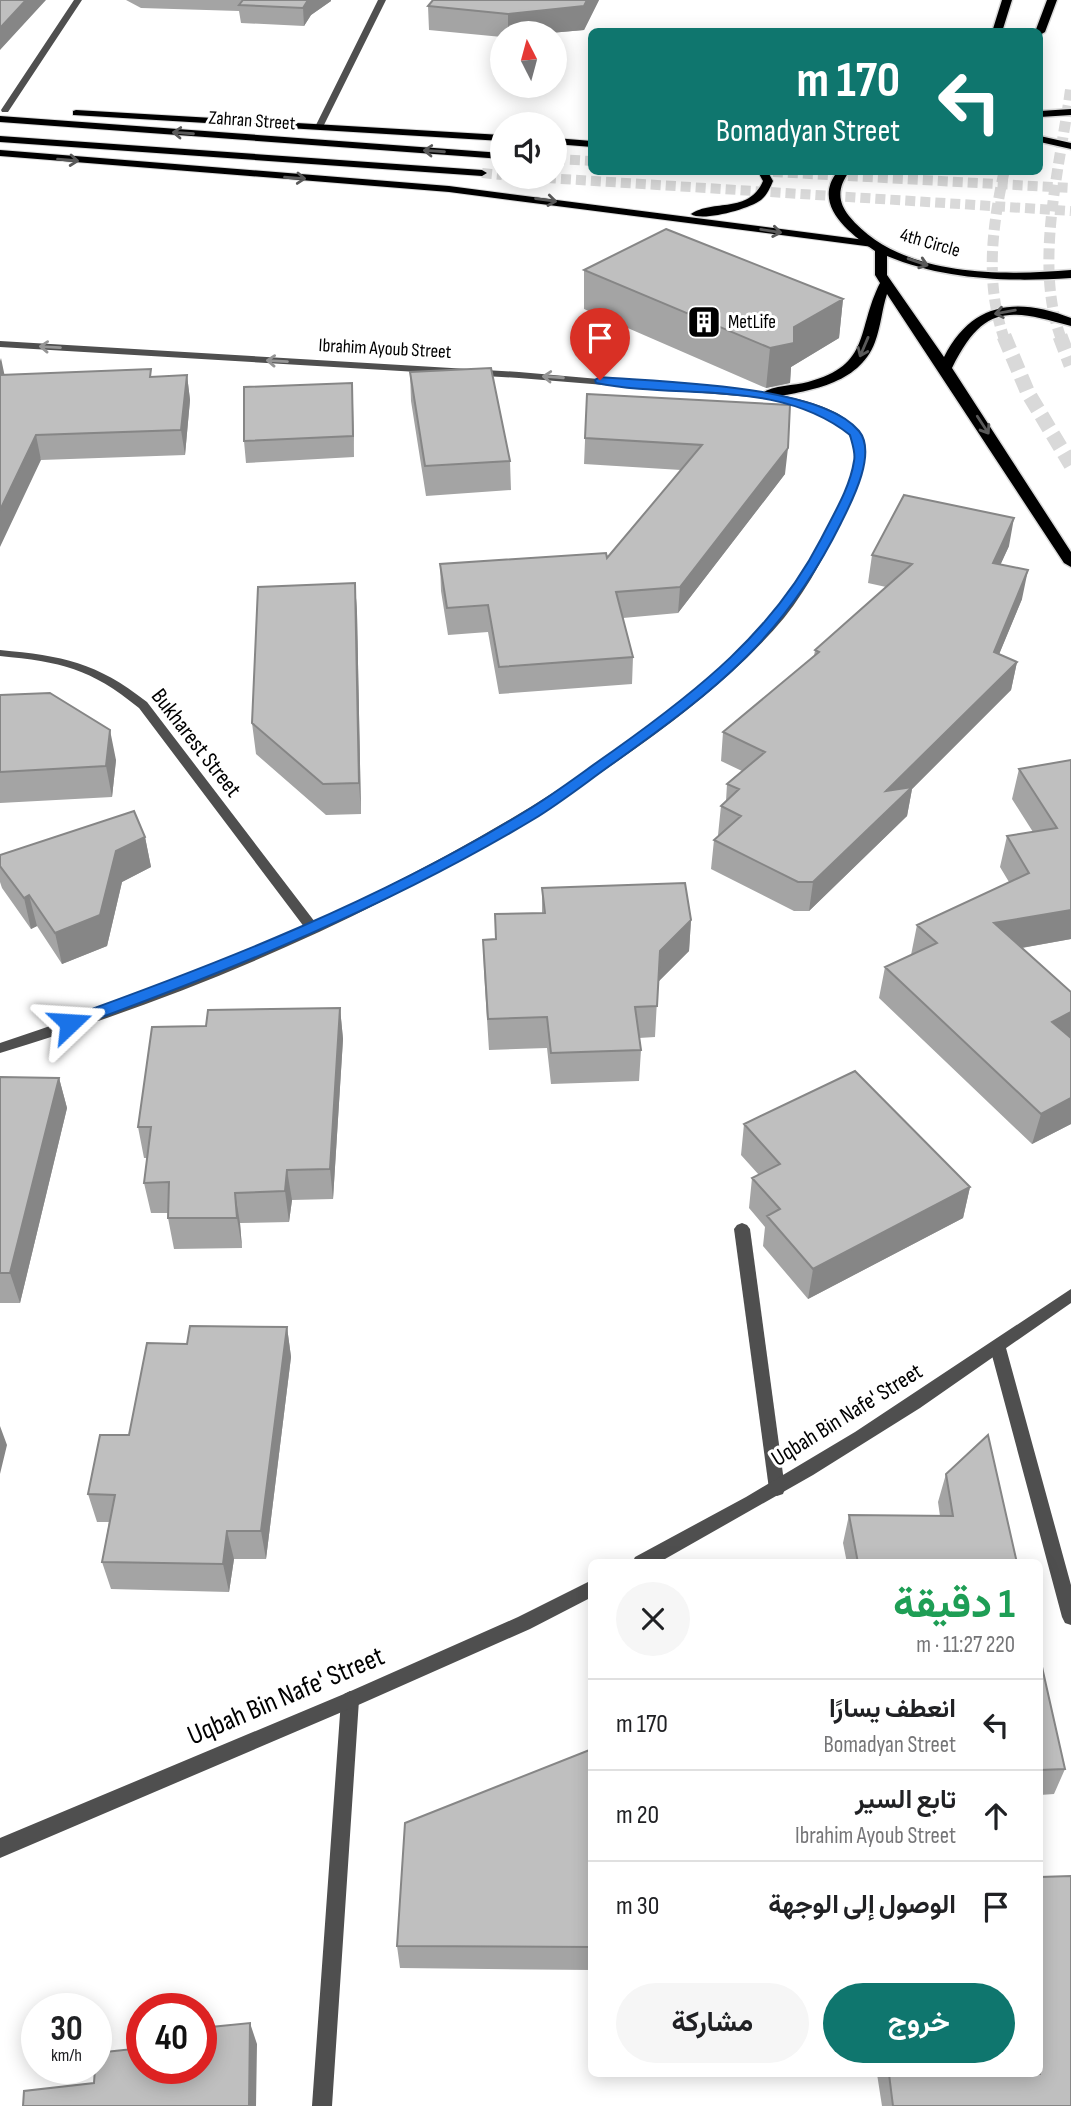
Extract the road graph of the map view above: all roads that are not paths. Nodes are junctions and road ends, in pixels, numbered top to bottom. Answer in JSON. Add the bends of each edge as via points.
{"nodes":[{"id":1,"x":78,"y":0,"type":"edge"},
{"id":2,"x":382,"y":0,"type":"edge"},
{"id":3,"x":1007,"y":0,"type":"edge"},
{"id":4,"x":1052,"y":0,"type":"edge"},
{"id":5,"x":998,"y":28,"type":"edge"},
{"id":6,"x":1042,"y":28,"type":"edge"},
{"id":7,"x":1071,"y":112,"type":"edge"},
{"id":8,"x":2,"y":113,"type":"edge"},
{"id":9,"x":1043,"y":114,"type":"edge"},
{"id":10,"x":319,"y":127,"type":"junction"},
{"id":11,"x":490,"y":137,"type":"edge"},
{"id":12,"x":0,"y":139,"type":"edge"},
{"id":13,"x":1043,"y":140,"type":"edge"},
{"id":14,"x":567,"y":142,"type":"edge"},
{"id":15,"x":588,"y":144,"type":"edge"},
{"id":16,"x":1071,"y":146,"type":"edge"},
{"id":17,"x":0,"y":153,"type":"edge"},
{"id":18,"x":490,"y":155,"type":"tunnel mouth"},
{"id":19,"x":482,"y":173,"type":"tunnel mouth"},
{"id":20,"x":765,"y":175,"type":"edge"},
{"id":21,"x":841,"y":175,"type":"edge"},
{"id":22,"x":678,"y":217,"type":"junction"},
{"id":23,"x":877,"y":246,"type":"junction"},
{"id":24,"x":1071,"y":274,"type":"edge"},
{"id":25,"x":886,"y":283,"type":"junction"},
{"id":26,"x":1071,"y":322,"type":"edge"},
{"id":27,"x":0,"y":344,"type":"edge"},
{"id":28,"x":945,"y":368,"type":"junction"},
{"id":29,"x":768,"y":394,"type":"junction"},
{"id":30,"x":1071,"y":563,"type":"edge"},
{"id":31,"x":0,"y":653,"type":"edge"},
{"id":32,"x":313,"y":929,"type":"junction"},
{"id":33,"x":0,"y":1048,"type":"edge"},
{"id":34,"x":742,"y":1229,"type":"dead end"},
{"id":35,"x":1071,"y":1295,"type":"edge"},
{"id":36,"x":998,"y":1348,"type":"junction"},
{"id":37,"x":777,"y":1489,"type":"junction"},
{"id":38,"x":647,"y":1559,"type":"edge"},
{"id":39,"x":588,"y":1590,"type":"edge"},
{"id":40,"x":1071,"y":1617,"type":"edge"},
{"id":41,"x":350,"y":1700,"type":"junction"},
{"id":42,"x":0,"y":1848,"type":"edge"},
{"id":43,"x":322,"y":2106,"type":"edge"}],
"edges":[{"from":1,"to":8,"type":"street"},
{"from":2,"to":10,"type":"street"},
{"from":3,"to":5,"type":"highway"},
{"from":4,"to":6,"type":"highway"},
{"from":7,"to":9,"type":"highway"},
{"from":8,"to":10,"type":"main road"},
{"from":18,"to":8,"type":"main road","name":"Zahran Street","one_way":true},
{"from":10,"to":11,"type":"main road"},
{"from":12,"to":19,"type":"main road","name":"Zahran Street"},
{"from":13,"to":16,"type":"highway"},
{"from":14,"to":15,"type":"main road"},
{"from":17,"to":22,"type":"main road","one_way":true,"via":[[449,189]]},
{"from":20,"to":22,"type":"main road","via":[[767,187],[753,199]]},
{"from":21,"to":23,"type":"highway","name":"4th Circle","via":[[833,201],[845,223]]},
{"from":22,"to":23,"type":"main road","one_way":true},
{"from":23,"to":24,"type":"highway","name":"4th Circle","one_way":true,"via":[[925,265],[978,275],[1034,278]]},
{"from":23,"to":25,"type":"highway"},
{"from":25,"to":28,"type":"highway"},
{"from":25,"to":29,"type":"highway","one_way":true,"via":[[878,297],[867,345],[851,367],[818,384]]},
{"from":26,"to":28,"type":"highway","one_way":true,"via":[[1033,310],[983,317],[955,344]]},
{"from":29,"to":27,"type":"street","name":"Ibrahim Ayoub Street","one_way":true,"via":[[519,374]]},
{"from":28,"to":30,"type":"highway","one_way":true},
{"from":29,"to":32,"type":"street","name":"Ibrahim Ayoub Street","via":[[844,422],[861,448],[845,503],[811,571],[782,612],[742,656],[683,708],[533,814]]},
{"from":31,"to":32,"type":"street","name":"Bukharest Street","via":[[85,665],[114,680],[142,705]]},
{"from":32,"to":33,"type":"street","name":"Ibrahim Ayoub Street"},
{"from":34,"to":37,"type":"street"},
{"from":35,"to":36,"type":"street","name":"Uqbah Bin Nafe' Street"},
{"from":36,"to":37,"type":"street","name":"Uqbah Bin Nafe' Street"},
{"from":36,"to":40,"type":"street"},
{"from":37,"to":38,"type":"street","name":"Uqbah Bin Nafe' Street"},
{"from":39,"to":41,"type":"street","name":"Uqbah Bin Nafe' Street"},
{"from":41,"to":42,"type":"street","name":"Uqbah Bin Nafe' Street"},
{"from":41,"to":43,"type":"street"}]}
